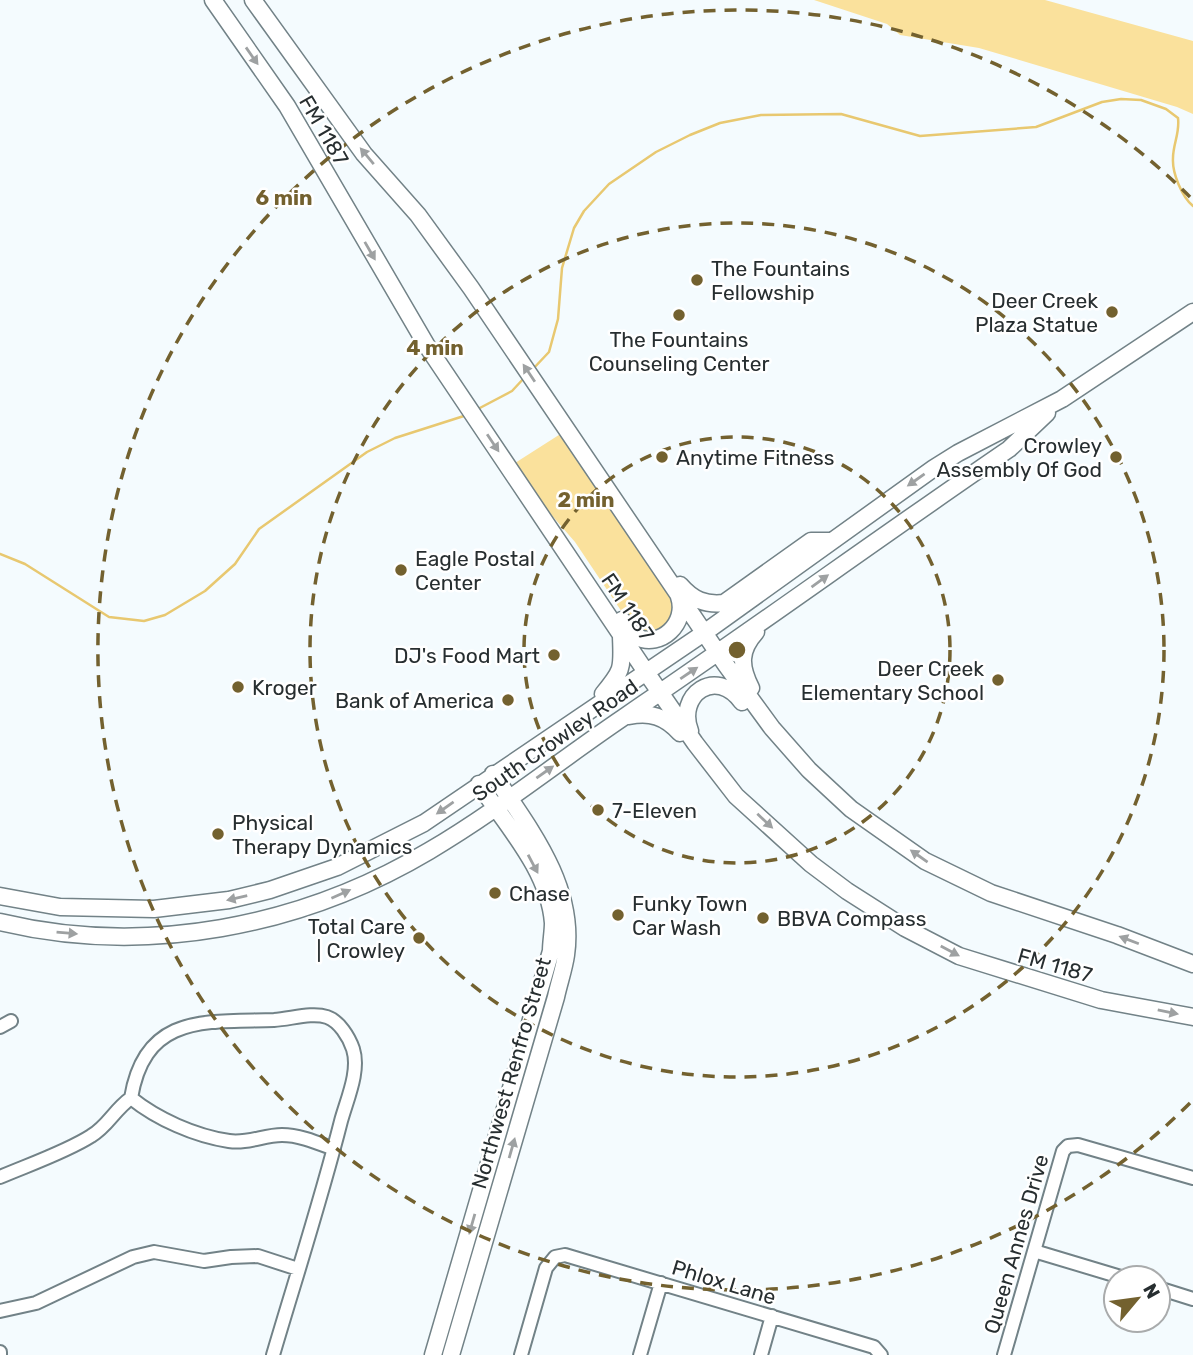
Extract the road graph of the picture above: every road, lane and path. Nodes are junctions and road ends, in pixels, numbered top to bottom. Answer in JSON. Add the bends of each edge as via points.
{"nodes":[{"id":1,"x":213,"y":0,"type":"edge"},
{"id":2,"x":253,"y":0,"type":"edge"},
{"id":3,"x":1193,"y":312,"type":"edge"},
{"id":4,"x":1062,"y":399,"type":"junction"},
{"id":5,"x":585,"y":456,"type":"junction"},
{"id":6,"x":888,"y":500,"type":"junction"},
{"id":7,"x":904,"y":521,"type":"junction"},
{"id":8,"x":829,"y":541,"type":"junction"},
{"id":9,"x":569,"y":555,"type":"junction"},
{"id":10,"x":675,"y":588,"type":"junction"},
{"id":11,"x":764,"y":621,"type":"junction"},
{"id":12,"x":620,"y":633,"type":"junction"},
{"id":13,"x":705,"y":633,"type":"junction"},
{"id":14,"x":719,"y":654,"type":"junction"},
{"id":15,"x":646,"y":672,"type":"junction"},
{"id":16,"x":660,"y":693,"type":"junction"},
{"id":17,"x":600,"y":704,"type":"junction"},
{"id":18,"x":755,"y":706,"type":"junction"},
{"id":19,"x":623,"y":718,"type":"junction"},
{"id":20,"x":695,"y":743,"type":"junction"},
{"id":21,"x":494,"y":774,"type":"junction"},
{"id":22,"x":479,"y":784,"type":"junction"},
{"id":23,"x":736,"y":796,"type":"junction"},
{"id":24,"x":509,"y":797,"type":"junction"},
{"id":25,"x":495,"y":807,"type":"junction"},
{"id":26,"x":868,"y":823,"type":"junction"},
{"id":27,"x":270,"y":890,"type":"junction"},
{"id":28,"x":0,"y":896,"type":"edge"},
{"id":29,"x":277,"y":917,"type":"junction"},
{"id":30,"x":0,"y":922,"type":"edge"},
{"id":31,"x":560,"y":923,"type":"junction"},
{"id":32,"x":1193,"y":964,"type":"edge"},
{"id":33,"x":1193,"y":1017,"type":"edge"},
{"id":34,"x":131,"y":1098,"type":"junction"},
{"id":35,"x":334,"y":1149,"type":"junction"},
{"id":36,"x":0,"y":1177,"type":"edge"},
{"id":37,"x":1193,"y":1178,"type":"edge"},
{"id":38,"x":1034,"y":1251,"type":"junction"},
{"id":39,"x":298,"y":1269,"type":"junction"},
{"id":40,"x":1102,"y":1271,"type":"edge"},
{"id":41,"x":661,"y":1283,"type":"junction"},
{"id":42,"x":1172,"y":1292,"type":"edge"},
{"id":43,"x":1193,"y":1299,"type":"edge"},
{"id":44,"x":0,"y":1311,"type":"edge"},
{"id":45,"x":772,"y":1316,"type":"junction"},
{"id":46,"x":881,"y":1354,"type":"edge"},
{"id":47,"x":273,"y":1355,"type":"edge"},
{"id":48,"x":433,"y":1355,"type":"edge"},
{"id":49,"x":451,"y":1355,"type":"edge"},
{"id":50,"x":521,"y":1355,"type":"edge"},
{"id":51,"x":640,"y":1355,"type":"edge"},
{"id":52,"x":761,"y":1355,"type":"edge"},
{"id":53,"x":1004,"y":1355,"type":"edge"}],
"edges":[{"from":1,"to":9,"type":"main road","name":"FM 1187","number":"FM 1187","one_way":true,"via":[[287,106],[427,346]]},
{"from":5,"to":2,"type":"main road","name":"FM 1187","number":"FM 1187","one_way":true,"via":[[418,215],[364,154]]},
{"from":3,"to":4,"type":"main road","name":"South Crowley Road"},
{"from":4,"to":6,"type":"main road","name":"South Crowley Road","one_way":true,"via":[[958,453]]},
{"from":4,"to":7,"type":"main road","name":"South Crowley Road","via":[[1009,449]]},
{"from":5,"to":8,"type":"main road","via":[[597,461],[682,587],[700,602],[732,599],[811,541]]},
{"from":5,"to":10,"type":"main road","name":"FM 1187","number":"FM 1187"},
{"from":6,"to":7,"type":"main road"},
{"from":6,"to":8,"type":"main road","name":"South Crowley Road"},
{"from":11,"to":7,"type":"main road","name":"South Crowley Road","one_way":true},
{"from":8,"to":13,"type":"main road","name":"South Crowley Road"},
{"from":9,"to":10,"type":"main road","via":[[585,563],[629,630],[642,639],[663,635],[679,620],[682,607]]},
{"from":9,"to":12,"type":"main road","name":"FM 1187","number":"FM 1187"},
{"from":10,"to":13,"type":"main road","name":"FM 1187","number":"FM 1187"},
{"from":11,"to":14,"type":"main road","name":"South Crowley Road"},
{"from":11,"to":18,"type":"main road","via":[[747,642],[741,661],[756,696]]},
{"from":12,"to":15,"type":"main road","name":"FM 1187","number":"FM 1187"},
{"from":12,"to":17,"type":"main road","via":[[622,668]]},
{"from":13,"to":14,"type":"main road","name":"FM 1187","number":"FM 1187"},
{"from":13,"to":15,"type":"main road","name":"South Crowley Road"},
{"from":16,"to":14,"type":"main road","name":"South Crowley Road","one_way":true},
{"from":14,"to":18,"type":"main road","name":"FM 1187","number":"FM 1187"},
{"from":15,"to":16,"type":"main road","name":"FM 1187","number":"FM 1187"},
{"from":15,"to":17,"type":"main road","name":"South Crowley Road"},
{"from":16,"to":19,"type":"main road","name":"South Crowley Road"},
{"from":16,"to":20,"type":"main road","name":"FM 1187","number":"FM 1187"},
{"from":17,"to":21,"type":"main road","name":"South Crowley Road"},
{"from":18,"to":26,"type":"main road","name":"FM 1187","number":"FM 1187","via":[[809,770]]},
{"from":19,"to":23,"type":"main road","via":[[641,714],[671,722],[726,792]]},
{"from":24,"to":19,"type":"main road","name":"South Crowley Road","one_way":true},
{"from":20,"to":23,"type":"main road","name":"FM 1187","number":"FM 1187"},
{"from":20,"to":26,"type":"main road","via":[[685,717],[690,703],[710,686],[727,687],[810,782],[854,820]]},
{"from":21,"to":22,"type":"main road","name":"South Crowley Road"},
{"from":21,"to":24,"type":"main road","name":"Northwest Renfro Street"},
{"from":22,"to":25,"type":"main road","name":"Northwest Renfro Street"},
{"from":22,"to":27,"type":"main road","name":"South Crowley Road","one_way":true,"via":[[424,822],[337,867]]},
{"from":23,"to":33,"type":"main road","name":"FM 1187","number":"FM 1187","one_way":true,"via":[[847,891],[959,957],[1101,1000]]},
{"from":24,"to":25,"type":"main road","name":"South Crowley Road"},
{"from":24,"to":31,"type":"main road","name":"Northwest Renfro Street","via":[[552,869],[562,894]]},
{"from":29,"to":25,"type":"main road","name":"South Crowley Road","one_way":true,"via":[[379,878]]},
{"from":25,"to":31,"type":"main road","name":"Northwest Renfro Street","one_way":true,"via":[[527,854]]},
{"from":32,"to":26,"type":"main road","name":"FM 1187","number":"FM 1187","one_way":true,"via":[[991,893],[925,861]]},
{"from":27,"to":28,"type":"main road","name":"South Crowley Road","one_way":true,"via":[[154,909],[62,907]]},
{"from":27,"to":29,"type":"main road"},
{"from":30,"to":29,"type":"main road","name":"South Crowley Road","one_way":true,"via":[[107,936],[230,927]]},
{"from":31,"to":48,"type":"main road","name":"Northwest Renfro Street","one_way":true},
{"from":49,"to":31,"type":"main road","name":"Northwest Renfro Street","one_way":true,"via":[[556,997],[566,954]]},
{"from":34,"to":35,"type":"street","via":[[201,1135],[239,1142],[281,1135]]},
{"from":34,"to":35,"type":"street","via":[[142,1059],[177,1030],[203,1022],[330,1017],[344,1032],[355,1058]]},
{"from":34,"to":36,"type":"street","via":[[91,1136]]},
{"from":35,"to":39,"type":"street"},
{"from":37,"to":38,"type":"street","name":"Queen Annes Drive","via":[[1079,1144],[1068,1146]]},
{"from":38,"to":40,"type":"street"},
{"from":38,"to":53,"type":"street","name":"Queen Annes Drive"},
{"from":39,"to":44,"type":"street","via":[[258,1256],[204,1261],[154,1252],[133,1257],[36,1303]]},
{"from":39,"to":47,"type":"street"},
{"from":41,"to":45,"type":"street","name":"Phlox Lane"},
{"from":41,"to":50,"type":"street","name":"Phlox Lane","via":[[555,1256],[546,1268]]},
{"from":41,"to":51,"type":"street"},
{"from":42,"to":43,"type":"street"},
{"from":45,"to":46,"type":"street","name":"Phlox Lane","via":[[874,1347]]},
{"from":45,"to":52,"type":"street"}]}
